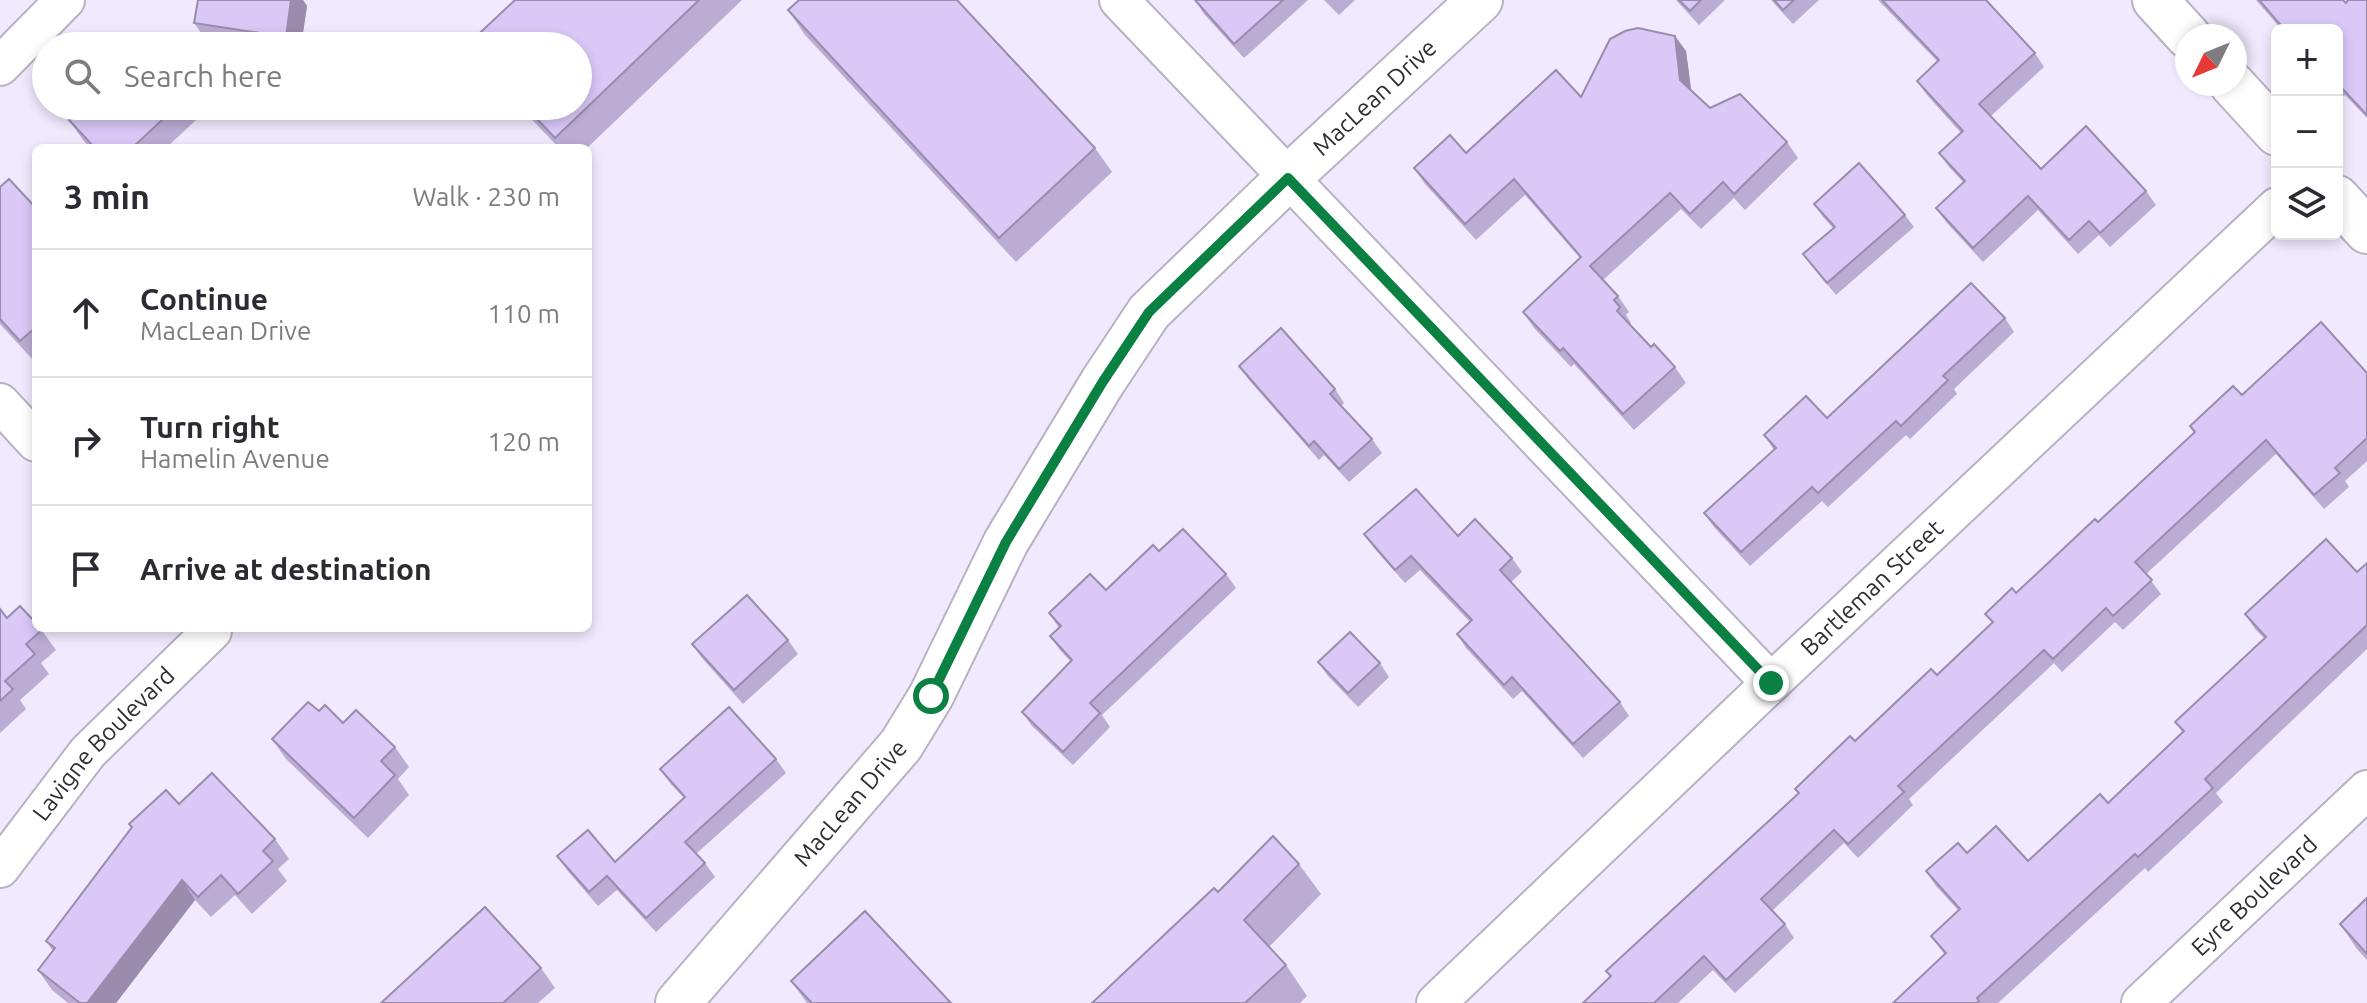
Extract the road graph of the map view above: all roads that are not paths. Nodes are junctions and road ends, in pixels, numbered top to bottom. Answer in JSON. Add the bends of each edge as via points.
{"nodes":[{"id":1,"x":65,"y":0,"type":"edge"},
{"id":2,"x":1119,"y":0,"type":"edge"},
{"id":3,"x":1480,"y":0,"type":"edge"},
{"id":4,"x":2155,"y":0,"type":"edge"},
{"id":5,"x":2177,"y":24,"type":"edge"},
{"id":6,"x":33,"y":32,"type":"edge"},
{"id":7,"x":32,"y":34,"type":"edge"},
{"id":8,"x":0,"y":66,"type":"edge"},
{"id":9,"x":2243,"y":96,"type":"edge"},
{"id":10,"x":2271,"y":126,"type":"edge"},
{"id":11,"x":1288,"y":178,"type":"junction"},
{"id":12,"x":2343,"y":205,"type":"edge"},
{"id":13,"x":2271,"y":213,"type":"edge"},
{"id":14,"x":2367,"y":231,"type":"edge"},
{"id":15,"x":0,"y":403,"type":"edge"},
{"id":16,"x":32,"y":438,"type":"edge"},
{"id":17,"x":211,"y":632,"type":"edge"},
{"id":18,"x":1771,"y":683,"type":"junction"},
{"id":19,"x":2367,"y":790,"type":"edge"},
{"id":20,"x":0,"y":868,"type":"edge"},
{"id":21,"x":678,"y":1003,"type":"edge"},
{"id":22,"x":1436,"y":1003,"type":"edge"},
{"id":23,"x":2141,"y":1003,"type":"edge"}],
"edges":[{"from":1,"to":6,"type":"street"},
{"from":2,"to":11,"type":"street"},
{"from":3,"to":11,"type":"street","name":"MacLean Drive"},
{"from":4,"to":5,"type":"street"},
{"from":7,"to":8,"type":"street"},
{"from":9,"to":10,"type":"street"},
{"from":11,"to":18,"type":"street"},
{"from":11,"to":21,"type":"street","name":"MacLean Drive","via":[[1149,312],[1006,542],[931,696],[901,745]]},
{"from":12,"to":14,"type":"street"},
{"from":13,"to":18,"type":"street","name":"Bartleman Street"},
{"from":15,"to":16,"type":"street"},
{"from":17,"to":20,"type":"street","name":"Lavigne Boulevard","via":[[88,752]]},
{"from":18,"to":22,"type":"street","name":"Bartleman Street"},
{"from":19,"to":23,"type":"street","name":"Eyre Boulevard"}]}
